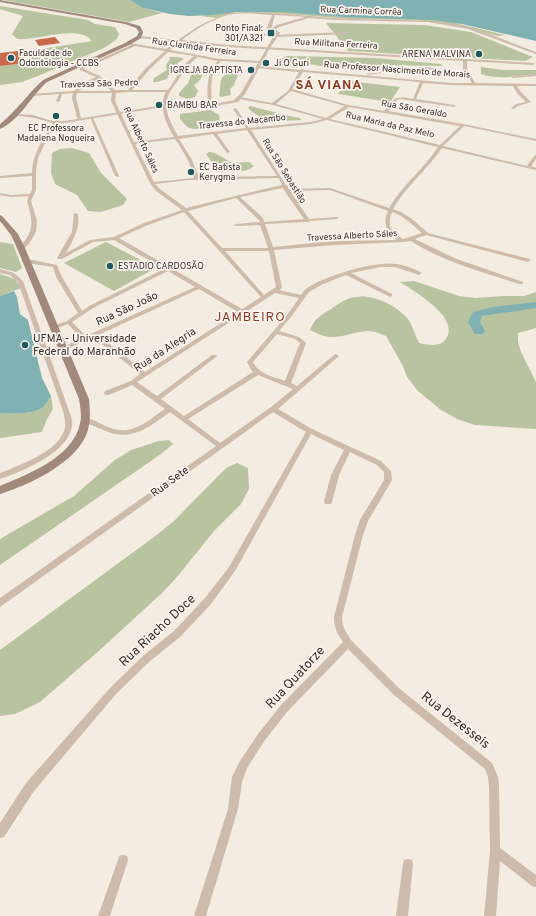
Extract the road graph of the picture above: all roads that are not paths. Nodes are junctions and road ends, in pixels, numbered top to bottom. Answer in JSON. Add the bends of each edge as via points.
{"nodes":[{"id":1,"x":0,"y":1,"type":"edge"},
{"id":2,"x":274,"y":13,"type":"junction"},
{"id":3,"x":312,"y":16,"type":"junction"},
{"id":4,"x":271,"y":29,"type":"junction"},
{"id":5,"x":346,"y":33,"type":"dead end"},
{"id":6,"x":246,"y":34,"type":"dead end"},
{"id":7,"x":274,"y":35,"type":"junction"},
{"id":8,"x":139,"y":37,"type":"junction"},
{"id":9,"x":180,"y":41,"type":"junction"},
{"id":10,"x":127,"y":44,"type":"junction"},
{"id":11,"x":134,"y":45,"type":"junction"},
{"id":12,"x":268,"y":48,"type":"junction"},
{"id":13,"x":166,"y":51,"type":"junction"},
{"id":14,"x":536,"y":53,"type":"edge"},
{"id":15,"x":198,"y":56,"type":"junction"},
{"id":16,"x":465,"y":59,"type":"junction"},
{"id":17,"x":220,"y":60,"type":"junction"},
{"id":18,"x":260,"y":62,"type":"junction"},
{"id":19,"x":533,"y":64,"type":"dead end"},
{"id":20,"x":257,"y":67,"type":"junction"},
{"id":21,"x":302,"y":70,"type":"junction"},
{"id":22,"x":439,"y":70,"type":"dead end"},
{"id":23,"x":356,"y":75,"type":"junction"},
{"id":24,"x":536,"y":75,"type":"edge"},
{"id":25,"x":513,"y":77,"type":"dead end"},
{"id":26,"x":99,"y":78,"type":"junction"},
{"id":27,"x":422,"y":82,"type":"junction"},
{"id":28,"x":474,"y":84,"type":"junction"},
{"id":29,"x":514,"y":84,"type":"junction"},
{"id":30,"x":536,"y":85,"type":"edge"},
{"id":31,"x":168,"y":90,"type":"junction"},
{"id":32,"x":291,"y":90,"type":"junction"},
{"id":33,"x":75,"y":92,"type":"junction"},
{"id":34,"x":114,"y":92,"type":"junction"},
{"id":35,"x":130,"y":92,"type":"junction"},
{"id":36,"x":61,"y":93,"type":"junction"},
{"id":37,"x":31,"y":95,"type":"junction"},
{"id":38,"x":238,"y":100,"type":"junction"},
{"id":39,"x":414,"y":100,"type":"junction"},
{"id":40,"x":58,"y":101,"type":"dead end"},
{"id":41,"x":273,"y":104,"type":"junction"},
{"id":42,"x":210,"y":105,"type":"junction"},
{"id":43,"x":164,"y":106,"type":"junction"},
{"id":44,"x":348,"y":106,"type":"junction"},
{"id":45,"x":454,"y":106,"type":"dead end"},
{"id":46,"x":513,"y":108,"type":"dead end"},
{"id":47,"x":235,"y":109,"type":"dead end"},
{"id":48,"x":385,"y":112,"type":"junction"},
{"id":49,"x":120,"y":114,"type":"junction"},
{"id":50,"x":15,"y":115,"type":"junction"},
{"id":51,"x":111,"y":115,"type":"junction"},
{"id":52,"x":33,"y":116,"type":"junction"},
{"id":53,"x":79,"y":118,"type":"junction"},
{"id":54,"x":90,"y":118,"type":"junction"},
{"id":55,"x":327,"y":119,"type":"junction"},
{"id":56,"x":55,"y":122,"type":"junction"},
{"id":57,"x":463,"y":125,"type":"junction"},
{"id":58,"x":0,"y":127,"type":"edge"},
{"id":59,"x":248,"y":129,"type":"junction"},
{"id":60,"x":214,"y":133,"type":"junction"},
{"id":61,"x":176,"y":138,"type":"junction"},
{"id":62,"x":74,"y":139,"type":"dead end"},
{"id":63,"x":45,"y":140,"type":"junction"},
{"id":64,"x":536,"y":140,"type":"edge"},
{"id":65,"x":133,"y":143,"type":"junction"},
{"id":66,"x":442,"y":145,"type":"junction"},
{"id":67,"x":228,"y":152,"type":"dead end"},
{"id":68,"x":536,"y":156,"type":"edge"},
{"id":69,"x":528,"y":167,"type":"junction"},
{"id":70,"x":536,"y":169,"type":"edge"},
{"id":71,"x":34,"y":174,"type":"junction"},
{"id":72,"x":117,"y":176,"type":"dead end"},
{"id":73,"x":280,"y":177,"type":"junction"},
{"id":74,"x":0,"y":178,"type":"edge"},
{"id":75,"x":197,"y":179,"type":"junction"},
{"id":76,"x":152,"y":183,"type":"junction"},
{"id":77,"x":287,"y":188,"type":"junction"},
{"id":78,"x":0,"y":194,"type":"edge"},
{"id":79,"x":31,"y":195,"type":"junction"},
{"id":80,"x":237,"y":197,"type":"junction"},
{"id":81,"x":390,"y":209,"type":"junction"},
{"id":82,"x":185,"y":210,"type":"junction"},
{"id":83,"x":76,"y":214,"type":"dead end"},
{"id":84,"x":0,"y":217,"type":"edge"},
{"id":85,"x":337,"y":218,"type":"dead end"},
{"id":86,"x":308,"y":221,"type":"junction"},
{"id":87,"x":263,"y":223,"type":"junction"},
{"id":88,"x":236,"y":225,"type":"dead end"},
{"id":89,"x":426,"y":234,"type":"junction"},
{"id":90,"x":115,"y":238,"type":"junction"},
{"id":91,"x":413,"y":240,"type":"junction"},
{"id":92,"x":403,"y":241,"type":"junction"},
{"id":93,"x":21,"y":248,"type":"junction"},
{"id":94,"x":271,"y":249,"type":"junction"},
{"id":95,"x":221,"y":250,"type":"junction"},
{"id":96,"x":60,"y":258,"type":"junction"},
{"id":97,"x":528,"y":260,"type":"dead end"},
{"id":98,"x":27,"y":261,"type":"junction"},
{"id":99,"x":55,"y":266,"type":"junction"},
{"id":100,"x":168,"y":269,"type":"junction"},
{"id":101,"x":0,"y":271,"type":"edge"},
{"id":102,"x":346,"y":273,"type":"junction"},
{"id":103,"x":419,"y":273,"type":"dead end"},
{"id":104,"x":521,"y":282,"type":"dead end"},
{"id":105,"x":199,"y":287,"type":"junction"},
{"id":106,"x":274,"y":291,"type":"junction"},
{"id":107,"x":390,"y":295,"type":"dead end"},
{"id":108,"x":302,"y":297,"type":"junction"},
{"id":109,"x":264,"y":298,"type":"junction"},
{"id":110,"x":242,"y":312,"type":"junction"},
{"id":111,"x":81,"y":314,"type":"junction"},
{"id":112,"x":70,"y":322,"type":"junction"},
{"id":113,"x":54,"y":327,"type":"junction"},
{"id":114,"x":276,"y":332,"type":"junction"},
{"id":115,"x":94,"y":335,"type":"junction"},
{"id":116,"x":85,"y":339,"type":"junction"},
{"id":117,"x":63,"y":349,"type":"junction"},
{"id":118,"x":214,"y":356,"type":"dead end"},
{"id":119,"x":336,"y":356,"type":"dead end"},
{"id":120,"x":255,"y":370,"type":"junction"},
{"id":121,"x":145,"y":374,"type":"junction"},
{"id":122,"x":133,"y":382,"type":"junction"},
{"id":123,"x":287,"y":384,"type":"junction"},
{"id":124,"x":297,"y":388,"type":"junction"},
{"id":125,"x":107,"y":394,"type":"dead end"},
{"id":126,"x":157,"y":399,"type":"junction"},
{"id":127,"x":170,"y":409,"type":"junction"},
{"id":128,"x":272,"y":409,"type":"junction"},
{"id":129,"x":184,"y":419,"type":"junction"},
{"id":130,"x":86,"y":421,"type":"junction"},
{"id":131,"x":310,"y":431,"type":"junction"},
{"id":132,"x":220,"y":446,"type":"junction"},
{"id":133,"x":348,"y":449,"type":"junction"},
{"id":134,"x":0,"y":476,"type":"edge"},
{"id":135,"x":0,"y":490,"type":"edge"},
{"id":136,"x":328,"y":502,"type":"dead end"},
{"id":137,"x":0,"y":604,"type":"edge"},
{"id":138,"x":348,"y":643,"type":"junction"},
{"id":139,"x":0,"y":833,"type":"edge"},
{"id":140,"x":495,"y":851,"type":"junction"},
{"id":141,"x":123,"y":860,"type":"dead end"},
{"id":142,"x":408,"y":864,"type":"dead end"},
{"id":143,"x":536,"y":882,"type":"edge"},
{"id":144,"x":104,"y":916,"type":"edge"},
{"id":145,"x":200,"y":916,"type":"edge"},
{"id":146,"x":402,"y":916,"type":"edge"},
{"id":147,"x":490,"y":916,"type":"edge"}],
"edges":[{"from":1,"to":8,"type":"main road","via":[[126,23],[139,28]]},
{"from":2,"to":3,"type":"street","name":"Rua Carmina Corrêa"},
{"from":2,"to":4,"type":"street"},
{"from":2,"to":9,"type":"street","name":"Rua Carmina Corrêa","via":[[225,15],[207,23]]},
{"from":3,"to":4,"type":"street"},
{"from":3,"to":14,"type":"street","name":"Rua Carmina Corrêa","via":[[417,20],[457,25],[485,32]]},
{"from":4,"to":7,"type":"street","via":[[278,32]]},
{"from":5,"to":7,"type":"street"},
{"from":6,"to":7,"type":"street"},
{"from":7,"to":12,"type":"street"},
{"from":8,"to":9,"type":"street","name":"Rua Militana Ferreira"},
{"from":8,"to":10,"type":"main road"},
{"from":9,"to":12,"type":"street","name":"Rua Militana Ferreira"},
{"from":9,"to":13,"type":"street","name":"Rua Carmina Corrêa"},
{"from":10,"to":11,"type":"street","name":"Rua Clarinda Ferreira"},
{"from":10,"to":37,"type":"main road","via":[[49,79]]},
{"from":11,"to":13,"type":"street","name":"Rua Clarinda Ferreira"},
{"from":11,"to":26,"type":"street","via":[[81,69]]},
{"from":12,"to":16,"type":"street","name":"Rua Militana Ferreira"},
{"from":12,"to":18,"type":"street"},
{"from":13,"to":15,"type":"street","name":"Rua Clarinda Ferreira"},
{"from":13,"to":35,"type":"street","name":"Rua Carmina Corrêa","via":[[147,69]]},
{"from":15,"to":17,"type":"street","name":"Rua Clarinda Ferreira"},
{"from":15,"to":31,"type":"street","via":[[186,64]]},
{"from":16,"to":19,"type":"street","name":"Rua Militana Ferreira"},
{"from":16,"to":28,"type":"street","via":[[465,69]]},
{"from":17,"to":18,"type":"street","name":"Rua Clarinda Ferreira"},
{"from":17,"to":42,"type":"street","via":[[214,65],[209,83]]},
{"from":18,"to":20,"type":"street"},
{"from":20,"to":21,"type":"street","name":"Rua Professor Nascimento de Morais"},
{"from":20,"to":38,"type":"street"},
{"from":21,"to":23,"type":"street","name":"Rua Professor Nascimento de Morais"},
{"from":21,"to":32,"type":"street"},
{"from":22,"to":23,"type":"street","via":[[400,70]]},
{"from":23,"to":27,"type":"street","name":"Rua Professor Nascimento de Morais"},
{"from":24,"to":25,"type":"street"},
{"from":26,"to":33,"type":"street","via":[[86,83]]},
{"from":26,"to":34,"type":"street"},
{"from":27,"to":28,"type":"street","name":"Rua Professor Nascimento de Morais"},
{"from":27,"to":39,"type":"street"},
{"from":28,"to":29,"type":"street","name":"Rua Professor Nascimento de Morais"},
{"from":29,"to":30,"type":"street","name":"Rua Professor Nascimento de Morais"},
{"from":29,"to":46,"type":"street","via":[[518,92],[529,102]]},
{"from":31,"to":35,"type":"street","name":"Travessa São Pedro"},
{"from":31,"to":43,"type":"street"},
{"from":32,"to":41,"type":"street"},
{"from":32,"to":44,"type":"street","name":"Rua São Geraldo"},
{"from":33,"to":34,"type":"street","name":"Travessa São Pedro"},
{"from":33,"to":36,"type":"street","name":"Travessa São Pedro"},
{"from":33,"to":53,"type":"street"},
{"from":34,"to":35,"type":"street","name":"Travessa São Pedro"},
{"from":34,"to":49,"type":"street","name":"Rua Alberto Sáles","via":[[113,101]]},
{"from":36,"to":37,"type":"street","name":"Travessa São Pedro"},
{"from":36,"to":40,"type":"street"},
{"from":37,"to":50,"type":"main road"},
{"from":38,"to":41,"type":"street","name":"Rua Maria da Paz Melo"},
{"from":38,"to":42,"type":"street"},
{"from":39,"to":45,"type":"street"},
{"from":39,"to":48,"type":"street","via":[[397,98]]},
{"from":41,"to":55,"type":"street","name":"Rua Maria da Paz Melo"},
{"from":42,"to":43,"type":"street"},
{"from":43,"to":49,"type":"street"},
{"from":43,"to":61,"type":"street"},
{"from":44,"to":48,"type":"street","name":"Rua São Geraldo"},
{"from":44,"to":55,"type":"street","name":"Travessa do Macambo"},
{"from":47,"to":59,"type":"street","name":"Rua São Sebastião"},
{"from":48,"to":57,"type":"street","name":"Rua São Geraldo"},
{"from":49,"to":51,"type":"street"},
{"from":49,"to":65,"type":"street","name":"Rua Alberto Sáles"},
{"from":50,"to":52,"type":"street"},
{"from":50,"to":58,"type":"main road"},
{"from":51,"to":53,"type":"street"},
{"from":51,"to":54,"type":"street"},
{"from":52,"to":53,"type":"street"},
{"from":52,"to":56,"type":"street"},
{"from":54,"to":56,"type":"street"},
{"from":54,"to":72,"type":"street"},
{"from":55,"to":59,"type":"street","name":"Travessa do Macambo"},
{"from":55,"to":66,"type":"street","name":"Rua Maria da Paz Melo"},
{"from":56,"to":63,"type":"street"},
{"from":57,"to":64,"type":"street","name":"Rua São Geraldo"},
{"from":57,"to":66,"type":"street"},
{"from":59,"to":60,"type":"street","name":"Travessa do Macambo"},
{"from":59,"to":73,"type":"street","name":"Rua São Sebastião"},
{"from":60,"to":61,"type":"street","name":"Travessa do Macambo"},
{"from":60,"to":67,"type":"street"},
{"from":61,"to":65,"type":"street","name":"Travessa do Macambo"},
{"from":61,"to":75,"type":"street","via":[[194,167]]},
{"from":62,"to":63,"type":"street"},
{"from":63,"to":71,"type":"street","via":[[36,158]]},
{"from":65,"to":76,"type":"street","name":"Rua Alberto Sáles"},
{"from":66,"to":69,"type":"street","name":"Rua Maria da Paz Melo"},
{"from":66,"to":81,"type":"street"},
{"from":68,"to":69,"type":"street"},
{"from":69,"to":70,"type":"street","name":"Rua Maria da Paz Melo"},
{"from":71,"to":74,"type":"street"},
{"from":71,"to":79,"type":"street","via":[[34,190]]},
{"from":73,"to":75,"type":"street"},
{"from":73,"to":77,"type":"street","name":"Rua São Sebastião"},
{"from":75,"to":76,"type":"street"},
{"from":76,"to":82,"type":"street","name":"Rua Alberto Sáles"},
{"from":77,"to":80,"type":"street"},
{"from":77,"to":81,"type":"street","via":[[325,188]]},
{"from":77,"to":86,"type":"street","name":"Rua São Sebastião"},
{"from":78,"to":79,"type":"street"},
{"from":79,"to":93,"type":"street","via":[[35,224],[31,237]]},
{"from":80,"to":82,"type":"street"},
{"from":80,"to":87,"type":"street","via":[[259,215]]},
{"from":81,"to":89,"type":"street","via":[[410,220]]},
{"from":81,"to":92,"type":"street","via":[[390,234]]},
{"from":82,"to":90,"type":"street"},
{"from":82,"to":95,"type":"street","name":"Rua Alberto Sáles"},
{"from":83,"to":96,"type":"street","via":[[77,224],[74,233]]},
{"from":84,"to":93,"type":"main road","via":[[14,234]]},
{"from":85,"to":86,"type":"street"},
{"from":86,"to":87,"type":"street"},
{"from":87,"to":88,"type":"street"},
{"from":87,"to":94,"type":"street"},
{"from":89,"to":91,"type":"street","name":"Travessa Alberto Sáles"},
{"from":89,"to":97,"type":"street"},
{"from":90,"to":96,"type":"street","via":[[92,241]]},
{"from":90,"to":100,"type":"street"},
{"from":91,"to":92,"type":"street","name":"Travessa Alberto Sáles"},
{"from":91,"to":104,"type":"street","via":[[455,261]]},
{"from":92,"to":94,"type":"street","name":"Travessa Alberto Sáles","via":[[334,243]]},
{"from":93,"to":98,"type":"main road"},
{"from":94,"to":95,"type":"street","name":"Travessa Alberto Sáles"},
{"from":94,"to":106,"type":"street","via":[[279,288]]},
{"from":95,"to":109,"type":"street","name":"Rua Alberto Sáles"},
{"from":96,"to":99,"type":"street"},
{"from":98,"to":99,"type":"street"},
{"from":98,"to":113,"type":"main road"},
{"from":99,"to":111,"type":"street"},
{"from":100,"to":105,"type":"street"},
{"from":100,"to":111,"type":"street"},
{"from":101,"to":134,"type":"street","via":[[12,274],[20,280],[69,424],[63,439],[51,450],[27,465]]},
{"from":102,"to":103,"type":"street","via":[[389,264]]},
{"from":102,"to":107,"type":"street"},
{"from":102,"to":108,"type":"street","via":[[321,283]]},
{"from":105,"to":110,"type":"street"},
{"from":105,"to":115,"type":"street","name":"Rua São João"},
{"from":106,"to":108,"type":"street"},
{"from":106,"to":109,"type":"street","name":"Rua da Alegria"},
{"from":108,"to":114,"type":"street"},
{"from":109,"to":110,"type":"street","name":"Rua da Alegria"},
{"from":110,"to":121,"type":"street","name":"Rua da Alegria"},
{"from":111,"to":112,"type":"street"},
{"from":112,"to":113,"type":"street"},
{"from":112,"to":116,"type":"street"},
{"from":113,"to":117,"type":"main road"},
{"from":114,"to":120,"type":"street","via":[[250,362]]},
{"from":114,"to":123,"type":"street","via":[[297,338],[303,343]]},
{"from":115,"to":116,"type":"street","name":"Rua São João"},
{"from":115,"to":121,"type":"street"},
{"from":116,"to":117,"type":"street","name":"Rua São João"},
{"from":117,"to":130,"type":"main road","via":[[84,399]]},
{"from":118,"to":126,"type":"street"},
{"from":119,"to":124,"type":"street","name":"Rua Sete"},
{"from":120,"to":123,"type":"street"},
{"from":120,"to":129,"type":"street"},
{"from":121,"to":122,"type":"street","name":"Rua da Alegria"},
{"from":122,"to":125,"type":"street","name":"Rua da Alegria"},
{"from":122,"to":126,"type":"street"},
{"from":123,"to":124,"type":"street"},
{"from":124,"to":128,"type":"street","name":"Rua Sete"},
{"from":126,"to":127,"type":"street"},
{"from":127,"to":129,"type":"street"},
{"from":127,"to":130,"type":"street","via":[[138,430],[125,434],[114,432],[93,421]]},
{"from":128,"to":131,"type":"street"},
{"from":128,"to":132,"type":"street","name":"Rua Sete"},
{"from":129,"to":132,"type":"street"},
{"from":130,"to":135,"type":"main road","via":[[82,435],[71,450],[45,470]]},
{"from":131,"to":133,"type":"street"},
{"from":131,"to":139,"type":"street","name":"Rua Riacho Doce","via":[[232,569],[208,601],[177,634],[147,658],[113,691],[30,787]]},
{"from":132,"to":137,"type":"street","name":"Rua Sete"},
{"from":133,"to":136,"type":"street","via":[[335,475]]},
{"from":133,"to":138,"type":"street","via":[[379,463],[387,471],[388,480],[364,520],[338,617],[341,633]]},
{"from":138,"to":140,"type":"street","name":"Rua Dezesseis","via":[[397,692],[489,766],[494,787]]},
{"from":138,"to":145,"type":"street","name":"Rua Quatorze","via":[[280,714],[260,738],[239,773],[235,803]]},
{"from":140,"to":143,"type":"street"},
{"from":140,"to":147,"type":"street","name":"Rua Dezesseis"},
{"from":141,"to":144,"type":"street"},
{"from":142,"to":146,"type":"street"}]}
